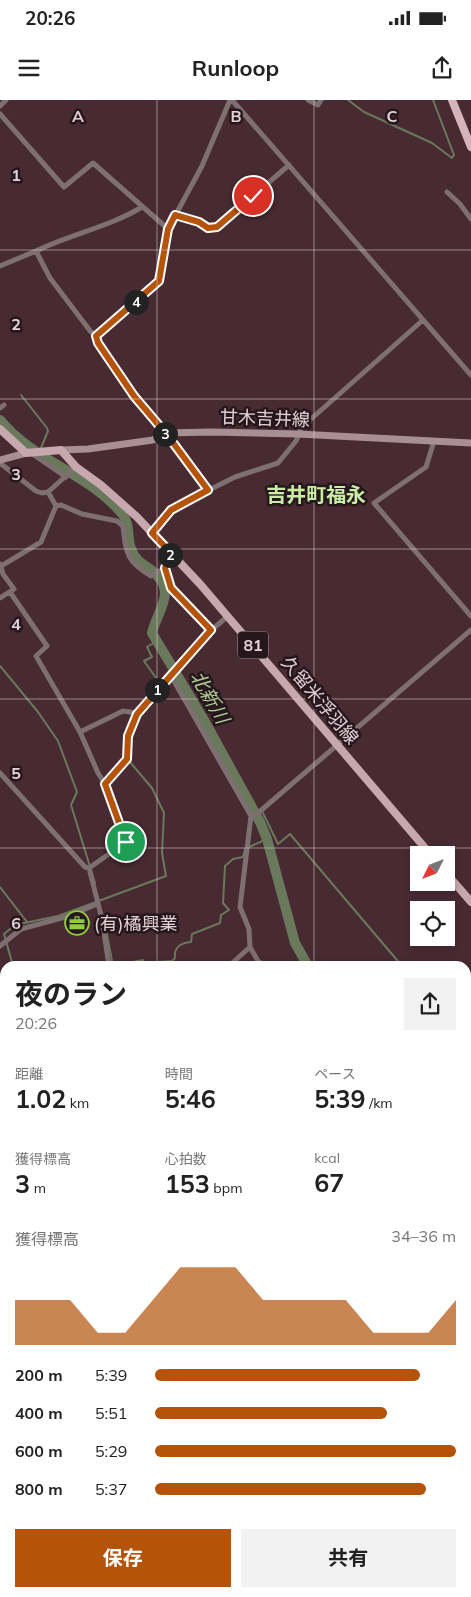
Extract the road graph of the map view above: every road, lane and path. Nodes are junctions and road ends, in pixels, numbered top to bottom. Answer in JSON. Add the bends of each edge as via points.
{"nodes":[{"id":1,"x":6,"y":100,"type":"edge"},
{"id":2,"x":231,"y":100,"type":"edge"},
{"id":3,"x":308,"y":100,"type":"edge"},
{"id":4,"x":321,"y":100,"type":"edge"},
{"id":5,"x":452,"y":100,"type":"edge"},
{"id":6,"x":0,"y":106,"type":"edge"},
{"id":7,"x":0,"y":114,"type":"edge"},
{"id":8,"x":471,"y":147,"type":"edge"},
{"id":9,"x":289,"y":166,"type":"junction"},
{"id":10,"x":447,"y":192,"type":"dead end"},
{"id":11,"x":142,"y":207,"type":"junction"},
{"id":12,"x":175,"y":215,"type":"junction"},
{"id":13,"x":471,"y":219,"type":"edge"},
{"id":14,"x":168,"y":229,"type":"junction"},
{"id":15,"x":36,"y":251,"type":"junction"},
{"id":16,"x":0,"y":266,"type":"edge"},
{"id":17,"x":424,"y":320,"type":"junction"},
{"id":18,"x":96,"y":336,"type":"junction"},
{"id":19,"x":471,"y":375,"type":"edge"},
{"id":20,"x":0,"y":429,"type":"edge"},
{"id":21,"x":164,"y":433,"type":"junction"},
{"id":22,"x":298,"y":434,"type":"junction"},
{"id":23,"x":434,"y":441,"type":"junction"},
{"id":24,"x":471,"y":443,"type":"edge"},
{"id":25,"x":61,"y":450,"type":"junction"},
{"id":26,"x":35,"y":452,"type":"junction"},
{"id":27,"x":0,"y":461,"type":"edge"},
{"id":28,"x":74,"y":469,"type":"junction"},
{"id":29,"x":66,"y":477,"type":"junction"},
{"id":30,"x":208,"y":490,"type":"junction"},
{"id":31,"x":48,"y":492,"type":"junction"},
{"id":32,"x":56,"y":506,"type":"junction"},
{"id":33,"x":152,"y":533,"type":"junction"},
{"id":34,"x":171,"y":553,"type":"junction"},
{"id":35,"x":1,"y":565,"type":"edge"},
{"id":36,"x":165,"y":568,"type":"junction"},
{"id":37,"x":10,"y":592,"type":"junction"},
{"id":38,"x":0,"y":598,"type":"edge"},
{"id":39,"x":228,"y":616,"type":"junction"},
{"id":40,"x":471,"y":616,"type":"edge"},
{"id":41,"x":211,"y":630,"type":"junction"},
{"id":42,"x":471,"y":630,"type":"edge"},
{"id":43,"x":173,"y":671,"type":"junction"},
{"id":44,"x":135,"y":713,"type":"junction"},
{"id":45,"x":80,"y":732,"type":"junction"},
{"id":46,"x":338,"y":745,"type":"junction"},
{"id":47,"x":0,"y":773,"type":"edge"},
{"id":48,"x":105,"y":784,"type":"junction"},
{"id":49,"x":251,"y":816,"type":"junction"},
{"id":50,"x":423,"y":846,"type":"edge"},
{"id":51,"x":91,"y":867,"type":"junction"},
{"id":52,"x":455,"y":883,"type":"edge"},
{"id":53,"x":97,"y":901,"type":"junction"},
{"id":54,"x":471,"y":902,"type":"edge"},
{"id":55,"x":4,"y":942,"type":"edge"},
{"id":56,"x":250,"y":947,"type":"junction"},
{"id":57,"x":108,"y":961,"type":"edge"},
{"id":58,"x":235,"y":961,"type":"edge"},
{"id":59,"x":258,"y":961,"type":"edge"}],
"edges":[{"from":1,"to":6,"type":"street"},
{"from":2,"to":9,"type":"street"},
{"from":2,"to":12,"type":"street","via":[[202,166]]},
{"from":3,"to":4,"type":"street","via":[[318,104]]},
{"from":5,"to":8,"type":"highway"},
{"from":7,"to":11,"type":"street","via":[[64,187],[93,163]]},
{"from":9,"to":12,"type":"street","via":[[217,227],[208,228]]},
{"from":9,"to":17,"type":"street"},
{"from":10,"to":13,"type":"street"},
{"from":11,"to":14,"type":"street"},
{"from":11,"to":15,"type":"street","via":[[110,224],[63,238]]},
{"from":12,"to":14,"type":"street"},
{"from":14,"to":18,"type":"street","via":[[159,281]]},
{"from":15,"to":16,"type":"street"},
{"from":15,"to":18,"type":"street","via":[[50,278]]},
{"from":17,"to":19,"type":"street"},
{"from":17,"to":22,"type":"street","via":[[302,427]]},
{"from":18,"to":21,"type":"street","via":[[134,396]]},
{"from":20,"to":26,"type":"main road"},
{"from":21,"to":22,"type":"main road","name":"甘木吉井線"},
{"from":21,"to":25,"type":"main road","name":"甘木吉井線","via":[[153,440]]},
{"from":21,"to":30,"type":"street"},
{"from":22,"to":23,"type":"main road","name":"甘木吉井線"},
{"from":22,"to":30,"type":"street","via":[[278,464],[235,477]]},
{"from":23,"to":24,"type":"main road","name":"甘木吉井線"},
{"from":23,"to":40,"type":"street","via":[[426,467],[374,503]]},
{"from":25,"to":26,"type":"main road"},
{"from":25,"to":28,"type":"main road","name":"久留米浮羽線","number":"81"},
{"from":26,"to":27,"type":"main road"},
{"from":26,"to":29,"type":"street"},
{"from":27,"to":31,"type":"street","via":[[36,491]]},
{"from":28,"to":29,"type":"street"},
{"from":28,"to":33,"type":"main road","name":"久留米浮羽線","number":"81","via":[[116,497]]},
{"from":29,"to":31,"type":"street"},
{"from":30,"to":33,"type":"street","via":[[171,510]]},
{"from":31,"to":32,"type":"street"},
{"from":32,"to":35,"type":"street","via":[[41,542]]},
{"from":32,"to":36,"type":"street","via":[[117,521],[123,526],[125,552],[137,567],[156,574]]},
{"from":33,"to":34,"type":"main road","name":"久留米浮羽線","number":"81"},
{"from":34,"to":36,"type":"street"},
{"from":34,"to":39,"type":"main road","name":"久留米浮羽線","number":"81"},
{"from":35,"to":37,"type":"street","via":[[3,574],[14,588]]},
{"from":36,"to":41,"type":"street","via":[[171,588]]},
{"from":37,"to":38,"type":"street"},
{"from":37,"to":45,"type":"street","via":[[47,646],[36,656]]},
{"from":39,"to":41,"type":"street"},
{"from":39,"to":46,"type":"main road","name":"久留米浮羽線","number":"81"},
{"from":41,"to":43,"type":"street"},
{"from":42,"to":46,"type":"street"},
{"from":43,"to":44,"type":"street"},
{"from":43,"to":49,"type":"street"},
{"from":44,"to":45,"type":"street","via":[[123,711]]},
{"from":44,"to":48,"type":"street","via":[[128,736],[127,759]]},
{"from":45,"to":48,"type":"street"},
{"from":46,"to":49,"type":"street"},
{"from":46,"to":50,"type":"main road","name":"久留米浮羽線","number":"81"},
{"from":47,"to":51,"type":"street","via":[[85,867]]},
{"from":48,"to":51,"type":"street","via":[[126,842]]},
{"from":49,"to":56,"type":"street","via":[[240,907],[249,929]]},
{"from":51,"to":53,"type":"street"},
{"from":52,"to":54,"type":"main road"},
{"from":53,"to":55,"type":"street","via":[[69,916],[21,929]]},
{"from":53,"to":57,"type":"street"},
{"from":56,"to":58,"type":"street"},
{"from":56,"to":59,"type":"street"}]}
